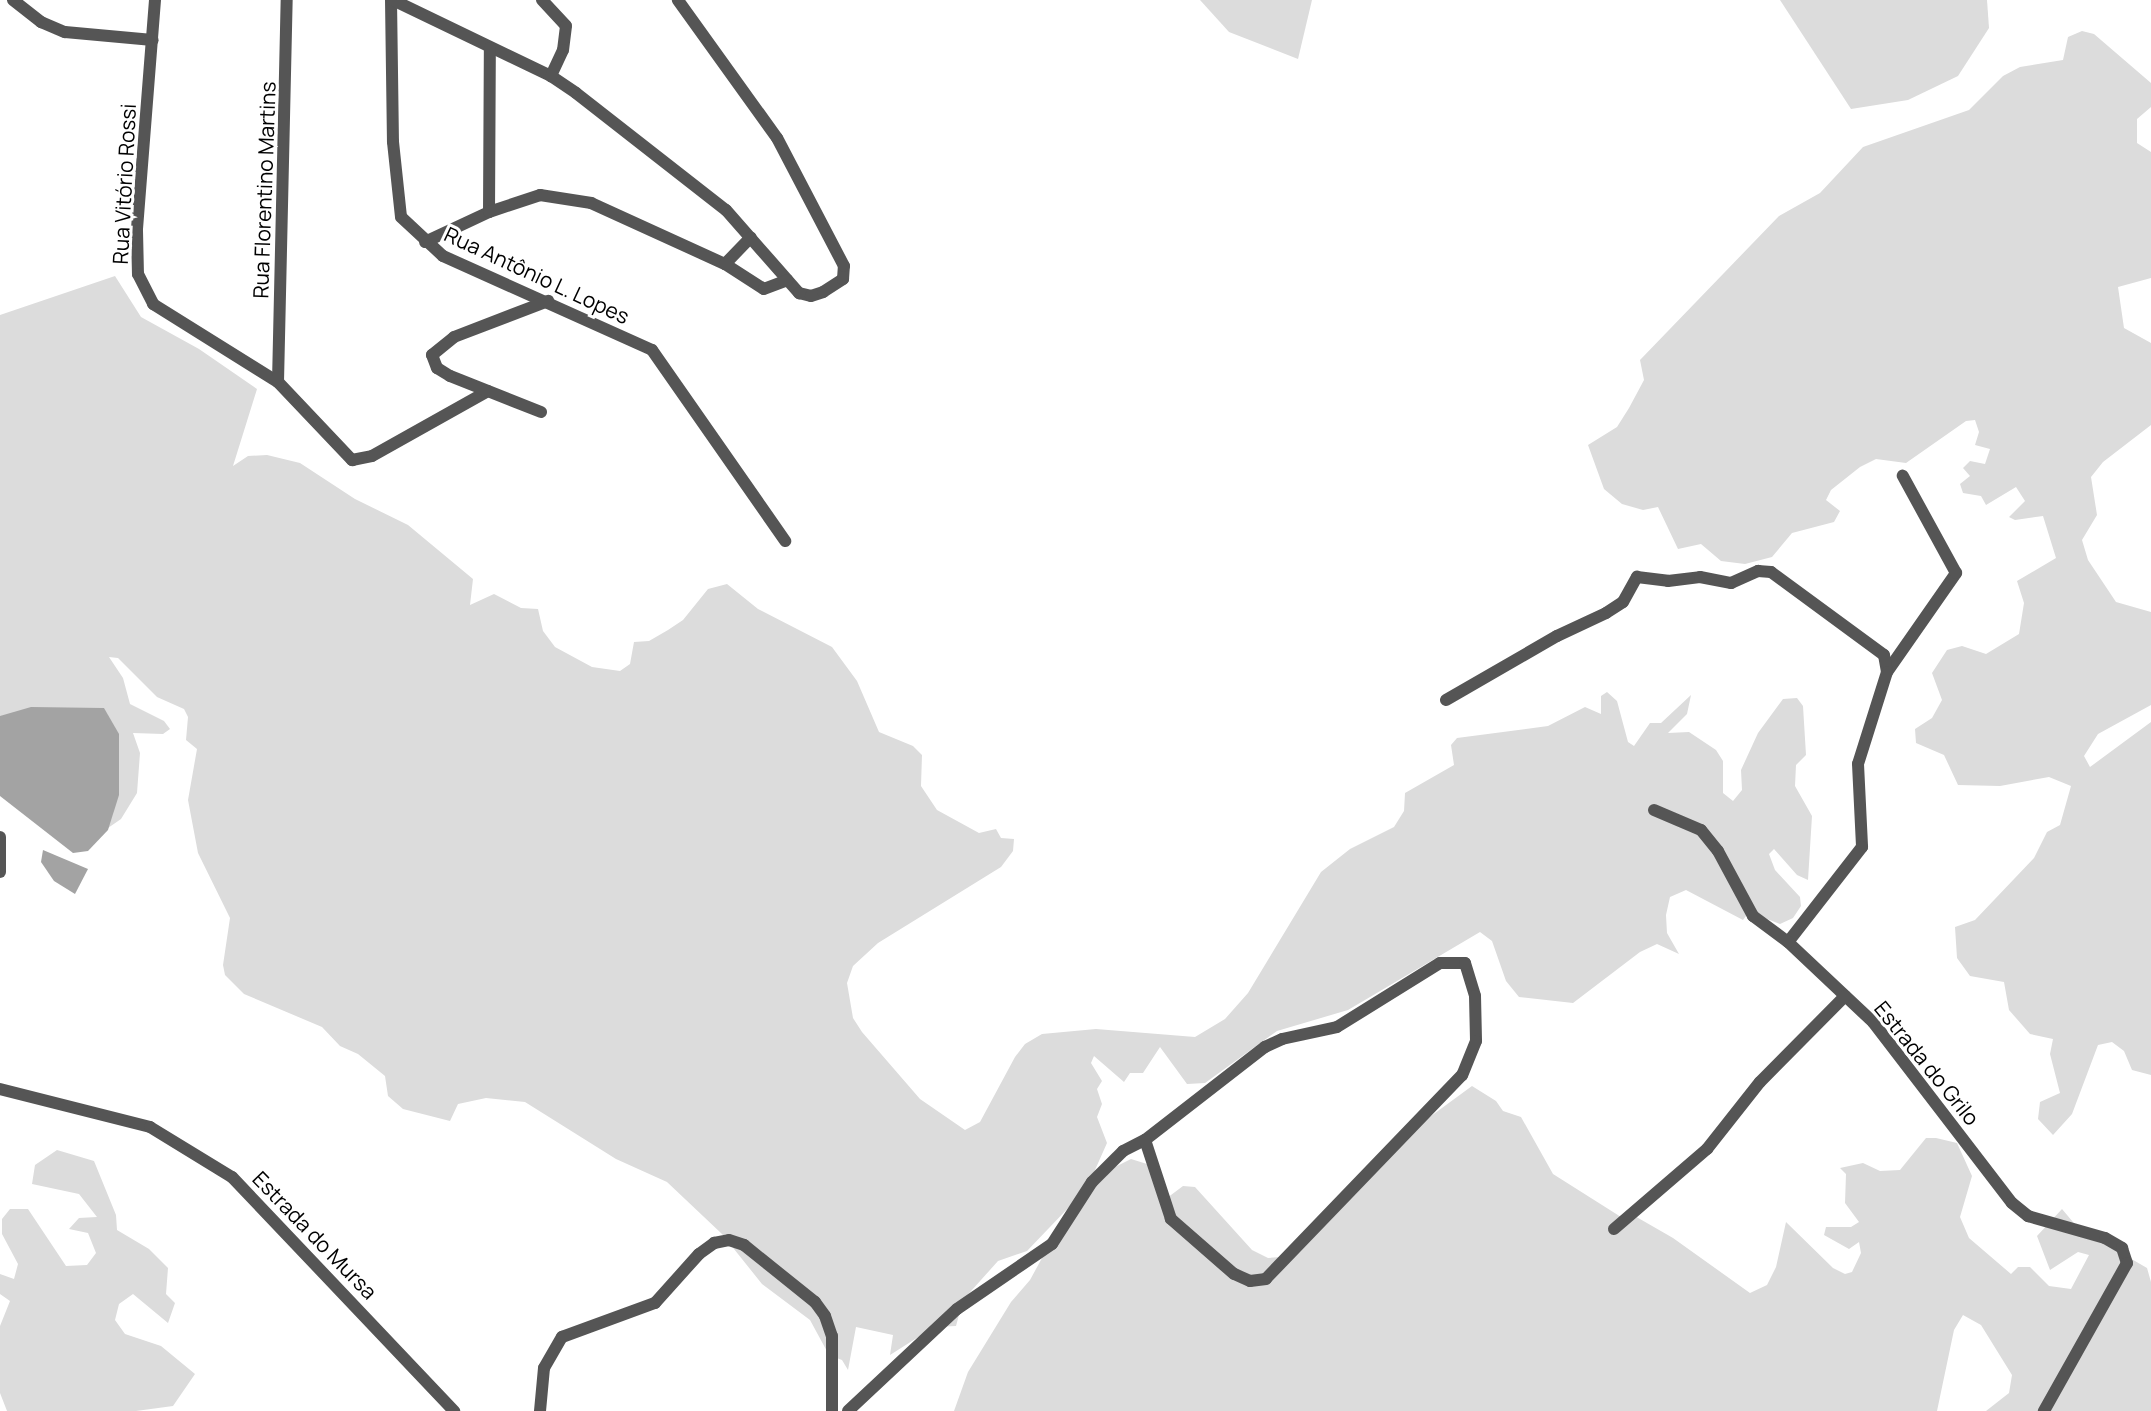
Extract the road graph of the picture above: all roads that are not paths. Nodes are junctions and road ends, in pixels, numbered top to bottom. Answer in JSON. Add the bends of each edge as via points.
{"nodes":[{"id":1,"x":13,"y":0,"type":"edge"},
{"id":2,"x":155,"y":0,"type":"edge"},
{"id":3,"x":287,"y":0,"type":"edge"},
{"id":4,"x":392,"y":0,"type":"edge"},
{"id":5,"x":542,"y":0,"type":"edge"},
{"id":6,"x":678,"y":0,"type":"edge"},
{"id":7,"x":153,"y":40,"type":"junction"},
{"id":8,"x":490,"y":48,"type":"junction"},
{"id":9,"x":551,"y":76,"type":"junction"},
{"id":10,"x":489,"y":212,"type":"junction"},
{"id":11,"x":751,"y":237,"type":"junction"},
{"id":12,"x":425,"y":242,"type":"junction"},
{"id":13,"x":725,"y":264,"type":"junction"},
{"id":14,"x":787,"y":280,"type":"junction"},
{"id":15,"x":548,"y":301,"type":"junction"},
{"id":16,"x":278,"y":382,"type":"junction"},
{"id":17,"x":488,"y":391,"type":"junction"},
{"id":18,"x":541,"y":412,"type":"dead end"},
{"id":19,"x":1903,"y":476,"type":"dead end"},
{"id":20,"x":785,"y":541,"type":"dead end"},
{"id":21,"x":1887,"y":672,"type":"junction"},
{"id":22,"x":1446,"y":700,"type":"dead end"},
{"id":23,"x":1654,"y":810,"type":"dead end"},
{"id":24,"x":0,"y":837,"type":"edge"},
{"id":25,"x":0,"y":872,"type":"edge"},
{"id":26,"x":1788,"y":942,"type":"junction"},
{"id":27,"x":1845,"y":996,"type":"junction"},
{"id":28,"x":0,"y":1088,"type":"edge"},
{"id":29,"x":1145,"y":1140,"type":"junction"},
{"id":30,"x":1614,"y":1229,"type":"dead end"},
{"id":31,"x":454,"y":1411,"type":"edge"},
{"id":32,"x":540,"y":1411,"type":"edge"},
{"id":33,"x":832,"y":1411,"type":"edge"},
{"id":34,"x":848,"y":1411,"type":"edge"},
{"id":35,"x":2044,"y":1411,"type":"edge"}],
"edges":[{"from":1,"to":7,"type":"street","via":[[41,22],[65,32]]},
{"from":2,"to":7,"type":"street","name":"Rua Vitório Rossi"},
{"from":3,"to":16,"type":"street","name":"Rua Florentino Martins"},
{"from":4,"to":8,"type":"street"},
{"from":4,"to":12,"type":"street","name":"Rua Antônio L. Lopes","via":[[396,203],[401,217]]},
{"from":5,"to":9,"type":"street","via":[[566,26],[563,50]]},
{"from":6,"to":14,"type":"street","via":[[777,138],[844,266],[843,279],[811,296],[799,293]]},
{"from":7,"to":16,"type":"street","name":"Rua Vitório Rossi","via":[[136,231],[141,283],[153,304]]},
{"from":8,"to":9,"type":"street"},
{"from":8,"to":10,"type":"street"},
{"from":9,"to":11,"type":"street","via":[[702,189]]},
{"from":10,"to":12,"type":"street"},
{"from":10,"to":13,"type":"street","via":[[540,195],[577,198]]},
{"from":11,"to":13,"type":"street"},
{"from":11,"to":14,"type":"street"},
{"from":12,"to":15,"type":"street","name":"Rua Antônio L. Lopes","via":[[443,256]]},
{"from":13,"to":14,"type":"street","via":[[757,287],[770,288]]},
{"from":15,"to":17,"type":"street","via":[[454,337],[432,355],[437,368]]},
{"from":15,"to":20,"type":"street","name":"Rua Antônio L. Lopes","via":[[652,350]]},
{"from":16,"to":17,"type":"street","name":"Rua Vitório Rossi","via":[[352,460],[372,456]]},
{"from":17,"to":18,"type":"street"},
{"from":19,"to":21,"type":"street","via":[[1956,573]]},
{"from":21,"to":22,"type":"street","via":[[1884,655],[1876,648],[1771,572],[1758,571],[1731,583],[1700,577],[1668,581],[1637,577],[1623,602],[1606,613]]},
{"from":21,"to":26,"type":"street","via":[[1858,764],[1862,847]]},
{"from":23,"to":26,"type":"street","name":"Estrada do Grilo","via":[[1701,830],[1718,851],[1753,916]]},
{"from":24,"to":25,"type":"street"},
{"from":26,"to":27,"type":"street","name":"Estrada do Grilo"},
{"from":27,"to":30,"type":"street","via":[[1760,1082],[1707,1149]]},
{"from":27,"to":35,"type":"street","name":"Estrada do Grilo","via":[[1873,1022],[2012,1203],[2028,1216],[2105,1238],[2126,1255],[2127,1263]]},
{"from":28,"to":31,"type":"street","name":"Estrada do Mursa","via":[[150,1128],[232,1177]]},
{"from":29,"to":29,"type":"street","via":[[1265,1047],[1338,1027],[1440,963],[1465,963],[1474,988],[1476,1041],[1462,1075],[1266,1279],[1250,1281],[1234,1274],[1171,1219]]},
{"from":29,"to":34,"type":"street","via":[[1123,1151],[1099,1173],[1052,1244],[978,1292]]},
{"from":32,"to":33,"type":"street","via":[[544,1368],[562,1336],[655,1303],[699,1254],[714,1243],[729,1240],[744,1245],[815,1302],[825,1316],[832,1336]]}]}
